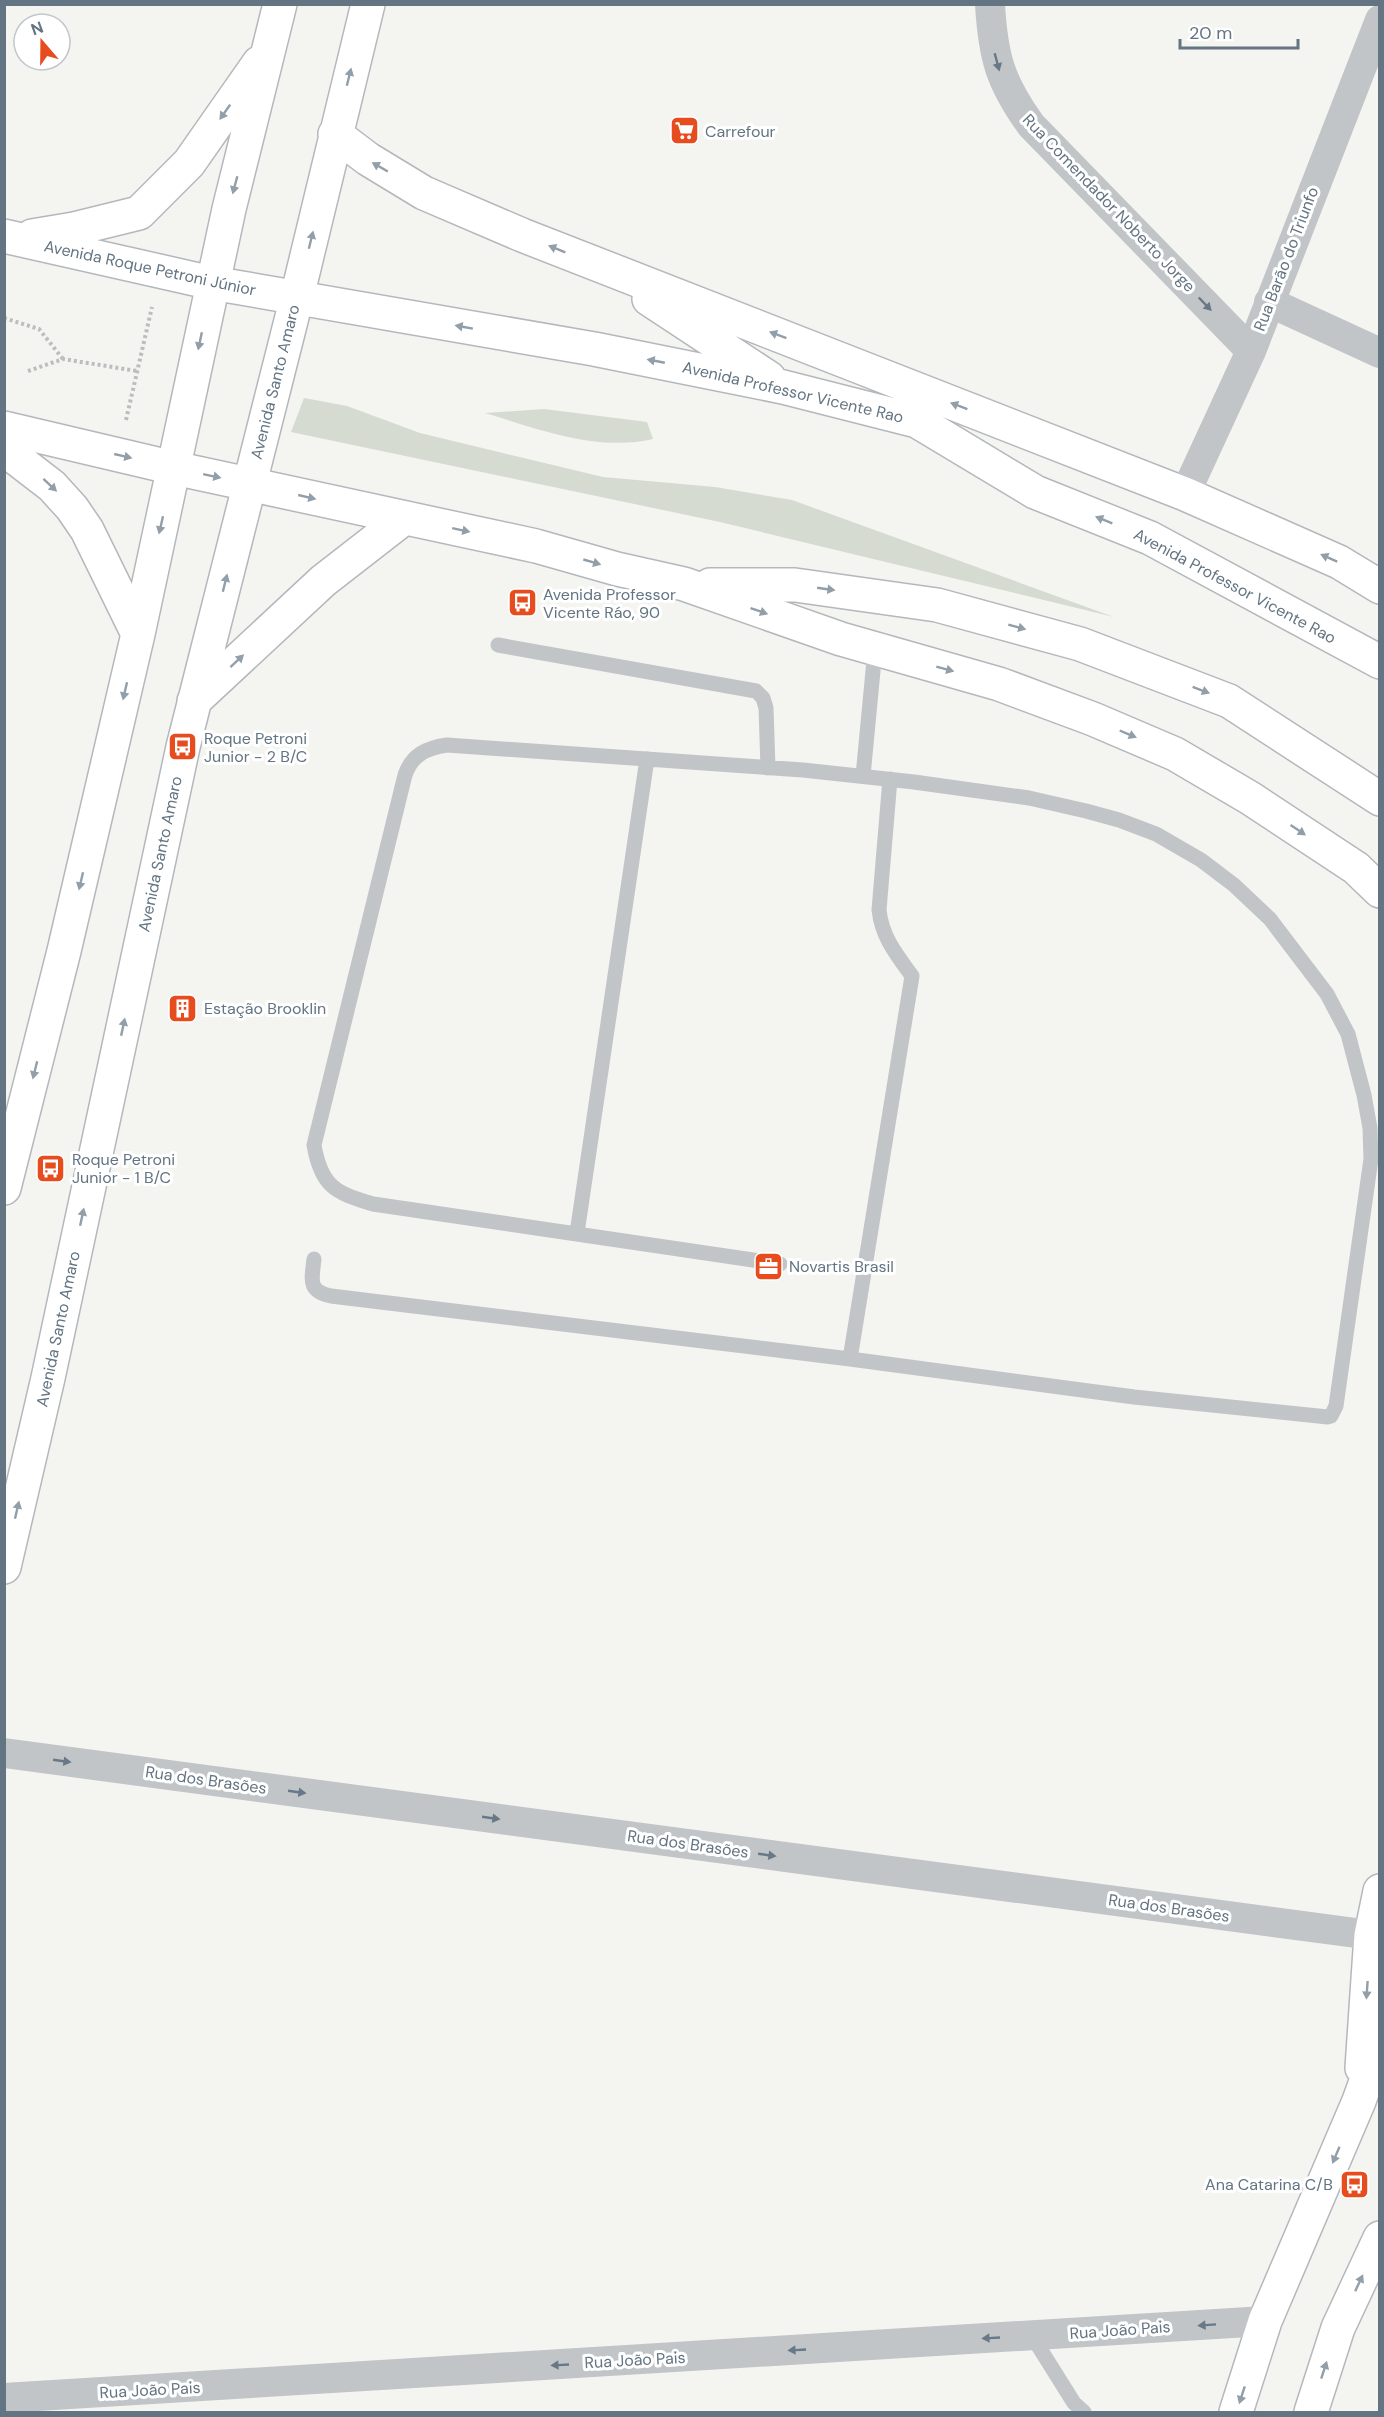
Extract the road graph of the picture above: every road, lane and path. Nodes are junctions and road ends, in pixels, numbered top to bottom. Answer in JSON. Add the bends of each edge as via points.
{"nodes":[{"id":1,"x":280,"y":4,"type":"edge"},
{"id":2,"x":368,"y":4,"type":"edge"},
{"id":3,"x":990,"y":4,"type":"edge"},
{"id":4,"x":1380,"y":20,"type":"edge"},
{"id":5,"x":271,"y":47,"type":"junction"},
{"id":6,"x":335,"y":134,"type":"junction"},
{"id":7,"x":10,"y":237,"type":"edge"},
{"id":8,"x":602,"y":268,"type":"junction"},
{"id":9,"x":160,"y":272,"type":"junction"},
{"id":10,"x":212,"y":283,"type":"junction"},
{"id":11,"x":297,"y":297,"type":"junction"},
{"id":12,"x":1269,"y":302,"type":"junction"},
{"id":13,"x":4,"y":318,"type":"edge"},
{"id":14,"x":1251,"y":351,"type":"junction"},
{"id":15,"x":1380,"y":353,"type":"edge"},
{"id":16,"x":63,"y":359,"type":"junction"},
{"id":17,"x":28,"y":371,"type":"dead end"},
{"id":18,"x":137,"y":371,"type":"junction"},
{"id":19,"x":783,"y":387,"type":"junction"},
{"id":20,"x":917,"y":421,"type":"junction"},
{"id":21,"x":4,"y":428,"type":"edge"},
{"id":22,"x":4,"y":449,"type":"edge"},
{"id":23,"x":118,"y":455,"type":"junction"},
{"id":24,"x":174,"y":468,"type":"junction"},
{"id":25,"x":1151,"y":481,"type":"junction"},
{"id":26,"x":250,"y":484,"type":"junction"},
{"id":27,"x":1185,"y":494,"type":"junction"},
{"id":28,"x":404,"y":518,"type":"junction"},
{"id":29,"x":684,"y":584,"type":"junction"},
{"id":30,"x":1380,"y":587,"type":"edge"},
{"id":31,"x":138,"y":634,"type":"junction"},
{"id":32,"x":498,"y":645,"type":"dead end"},
{"id":33,"x":875,"y":650,"type":"junction"},
{"id":34,"x":1380,"y":662,"type":"edge"},
{"id":35,"x":194,"y":700,"type":"junction"},
{"id":36,"x":647,"y":759,"type":"junction"},
{"id":37,"x":768,"y":768,"type":"junction"},
{"id":38,"x":863,"y":776,"type":"junction"},
{"id":39,"x":890,"y":779,"type":"junction"},
{"id":40,"x":1380,"y":799,"type":"edge"},
{"id":41,"x":1380,"y":891,"type":"edge"},
{"id":42,"x":4,"y":1188,"type":"edge"},
{"id":43,"x":577,"y":1233,"type":"junction"},
{"id":44,"x":314,"y":1259,"type":"dead end"},
{"id":45,"x":780,"y":1264,"type":"dead end"},
{"id":46,"x":850,"y":1359,"type":"junction"},
{"id":47,"x":4,"y":1568,"type":"edge"},
{"id":48,"x":4,"y":1753,"type":"edge"},
{"id":49,"x":1380,"y":1891,"type":"edge"},
{"id":50,"x":1371,"y":1935,"type":"junction"},
{"id":51,"x":1380,"y":2042,"type":"edge"},
{"id":52,"x":1359,"y":2101,"type":"junction"},
{"id":53,"x":1380,"y":2238,"type":"edge"},
{"id":54,"x":1265,"y":2321,"type":"junction"},
{"id":55,"x":1032,"y":2336,"type":"junction"},
{"id":56,"x":4,"y":2398,"type":"edge"},
{"id":57,"x":1084,"y":2412,"type":"edge"},
{"id":58,"x":1236,"y":2412,"type":"edge"},
{"id":59,"x":1311,"y":2412,"type":"edge"}],
"edges":[{"from":1,"to":5,"type":"main road"},
{"from":6,"to":2,"type":"main road","name":"Avenida Santo Amaro","one_way":true},
{"from":3,"to":14,"type":"street","name":"Rua Comendador Noberto Jorge","one_way":true,"via":[[992,41],[1000,72],[1012,98],[1031,124]]},
{"from":4,"to":12,"type":"street","name":"Rua Barão do Triunfo"},
{"from":5,"to":7,"type":"main road","one_way":true,"via":[[189,163],[139,213],[75,229]]},
{"from":5,"to":10,"type":"main road","one_way":true},
{"from":8,"to":6,"type":"main road","one_way":true,"via":[[424,193]]},
{"from":11,"to":6,"type":"main road","name":"Avenida Santo Amaro","one_way":true},
{"from":7,"to":9,"type":"main road","name":"Avenida Roque Petroni Júnior"},
{"from":8,"to":19,"type":"main road"},
{"from":25,"to":8,"type":"main road","one_way":true},
{"from":9,"to":10,"type":"main road","name":"Avenida Roque Petroni Júnior"},
{"from":9,"to":18,"type":"path"},
{"from":10,"to":11,"type":"main road","name":"Avenida Roque Petroni Júnior"},
{"from":10,"to":24,"type":"main road","one_way":true},
{"from":19,"to":11,"type":"main road","name":"Avenida Professor Vicente Rao","one_way":true},
{"from":11,"to":26,"type":"main road","name":"Avenida Santo Amaro"},
{"from":12,"to":14,"type":"street","name":"Rua Barão do Triunfo"},
{"from":12,"to":15,"type":"street"},
{"from":13,"to":16,"type":"path","via":[[39,329]]},
{"from":14,"to":27,"type":"street","name":"Rua Barão do Triunfo"},
{"from":16,"to":17,"type":"path"},
{"from":16,"to":18,"type":"path"},
{"from":18,"to":23,"type":"path"},
{"from":19,"to":20,"type":"main road","name":"Avenida Professor Vicente Rao"},
{"from":20,"to":25,"type":"main road"},
{"from":34,"to":20,"type":"main road","name":"Avenida Professor Vicente Rao","one_way":true,"via":[[1150,538],[1035,492]]},
{"from":21,"to":23,"type":"main road"},
{"from":22,"to":31,"type":"main road","one_way":true,"via":[[52,486],[72,508],[87,530]]},
{"from":23,"to":24,"type":"main road","one_way":true},
{"from":24,"to":26,"type":"main road","one_way":true},
{"from":24,"to":31,"type":"main road","one_way":true},
{"from":25,"to":27,"type":"main road"},
{"from":26,"to":28,"type":"main road","one_way":true},
{"from":35,"to":26,"type":"main road","name":"Avenida Santo Amaro","one_way":true},
{"from":30,"to":27,"type":"main road","one_way":true,"via":[[1339,562]]},
{"from":28,"to":29,"type":"main road","one_way":true,"via":[[536,546]]},
{"from":35,"to":28,"type":"main road","one_way":true,"via":[[323,581]]},
{"from":29,"to":33,"type":"main road","one_way":true},
{"from":29,"to":40,"type":"main road","one_way":true,"via":[[795,585],[937,605],[1080,644],[1229,701]]},
{"from":31,"to":42,"type":"main road","one_way":true},
{"from":32,"to":37,"type":"lane","via":[[756,692],[766,708]]},
{"from":33,"to":38,"type":"lane"},
{"from":33,"to":41,"type":"main road","one_way":true,"via":[[999,684],[1175,754],[1356,868]]},
{"from":47,"to":35,"type":"main road","name":"Avenida Santo Amaro","one_way":true},
{"from":36,"to":37,"type":"lane"},
{"from":36,"to":43,"type":"lane"},
{"from":36,"to":43,"type":"lane","via":[[447,745],[430,748],[409,764],[314,1145],[318,1167],[332,1187],[346,1196],[374,1204]]},
{"from":37,"to":38,"type":"lane"},
{"from":38,"to":39,"type":"lane"},
{"from":39,"to":46,"type":"lane","via":[[879,910],[887,941],[912,976]]},
{"from":39,"to":46,"type":"lane","via":[[1029,798],[1119,820],[1201,860],[1234,885],[1280,930],[1327,994],[1348,1034],[1364,1095],[1371,1159],[1336,1406],[1331,1416],[1134,1397]]},
{"from":43,"to":45,"type":"lane"},
{"from":44,"to":46,"type":"lane","via":[[313,1288],[331,1296]]},
{"from":48,"to":50,"type":"street","name":"Rua dos Brasões","one_way":true},
{"from":49,"to":50,"type":"main road"},
{"from":50,"to":52,"type":"main road","one_way":true},
{"from":51,"to":52,"type":"main road"},
{"from":52,"to":54,"type":"main road","one_way":true},
{"from":59,"to":53,"type":"main road","one_way":true,"via":[[1338,2328]]},
{"from":54,"to":55,"type":"street","name":"Rua João Pais","one_way":true},
{"from":54,"to":58,"type":"main road","one_way":true},
{"from":55,"to":56,"type":"street","name":"Rua João Pais","one_way":true},
{"from":55,"to":57,"type":"lane","via":[[1074,2403]]}]}
